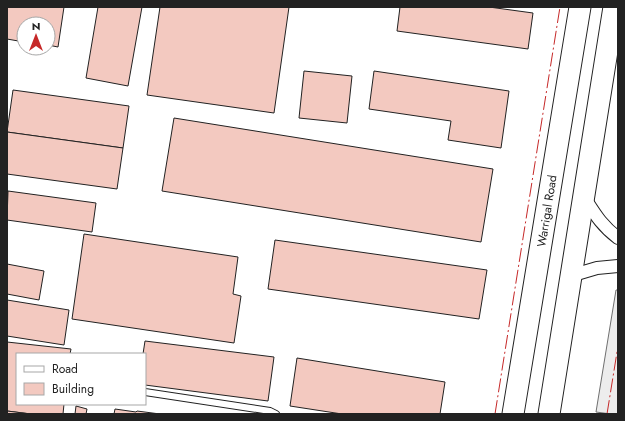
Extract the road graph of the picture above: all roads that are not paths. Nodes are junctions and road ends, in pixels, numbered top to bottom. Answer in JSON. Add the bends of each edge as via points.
{"nodes":[{"id":1,"x":580,"y":7,"type":"edge"},
{"id":2,"x":614,"y":7,"type":"edge"},
{"id":3,"x":584,"y":196,"type":"junction"},
{"id":4,"x":618,"y":238,"type":"edge"},
{"id":5,"x":618,"y":266,"type":"edge"},
{"id":6,"x":570,"y":276,"type":"junction"},
{"id":7,"x":527,"y":333,"type":"junction"},
{"id":8,"x":561,"y":338,"type":"junction"},
{"id":9,"x":146,"y":392,"type":"edge"},
{"id":10,"x":276,"y":414,"type":"edge"},
{"id":11,"x":513,"y":414,"type":"edge"},
{"id":12,"x":548,"y":414,"type":"edge"}],
"edges":[{"from":1,"to":7,"type":"highway","name":"Warrigal Road"},
{"from":2,"to":3,"type":"highway"},
{"from":3,"to":4,"type":"street","via":[[605,228]]},
{"from":3,"to":6,"type":"highway"},
{"from":5,"to":6,"type":"street","via":[[597,268]]},
{"from":6,"to":8,"type":"highway"},
{"from":7,"to":8,"type":"highway"},
{"from":7,"to":11,"type":"highway","name":"Warrigal Road"},
{"from":8,"to":12,"type":"highway"},
{"from":9,"to":10,"type":"lane"}]}
